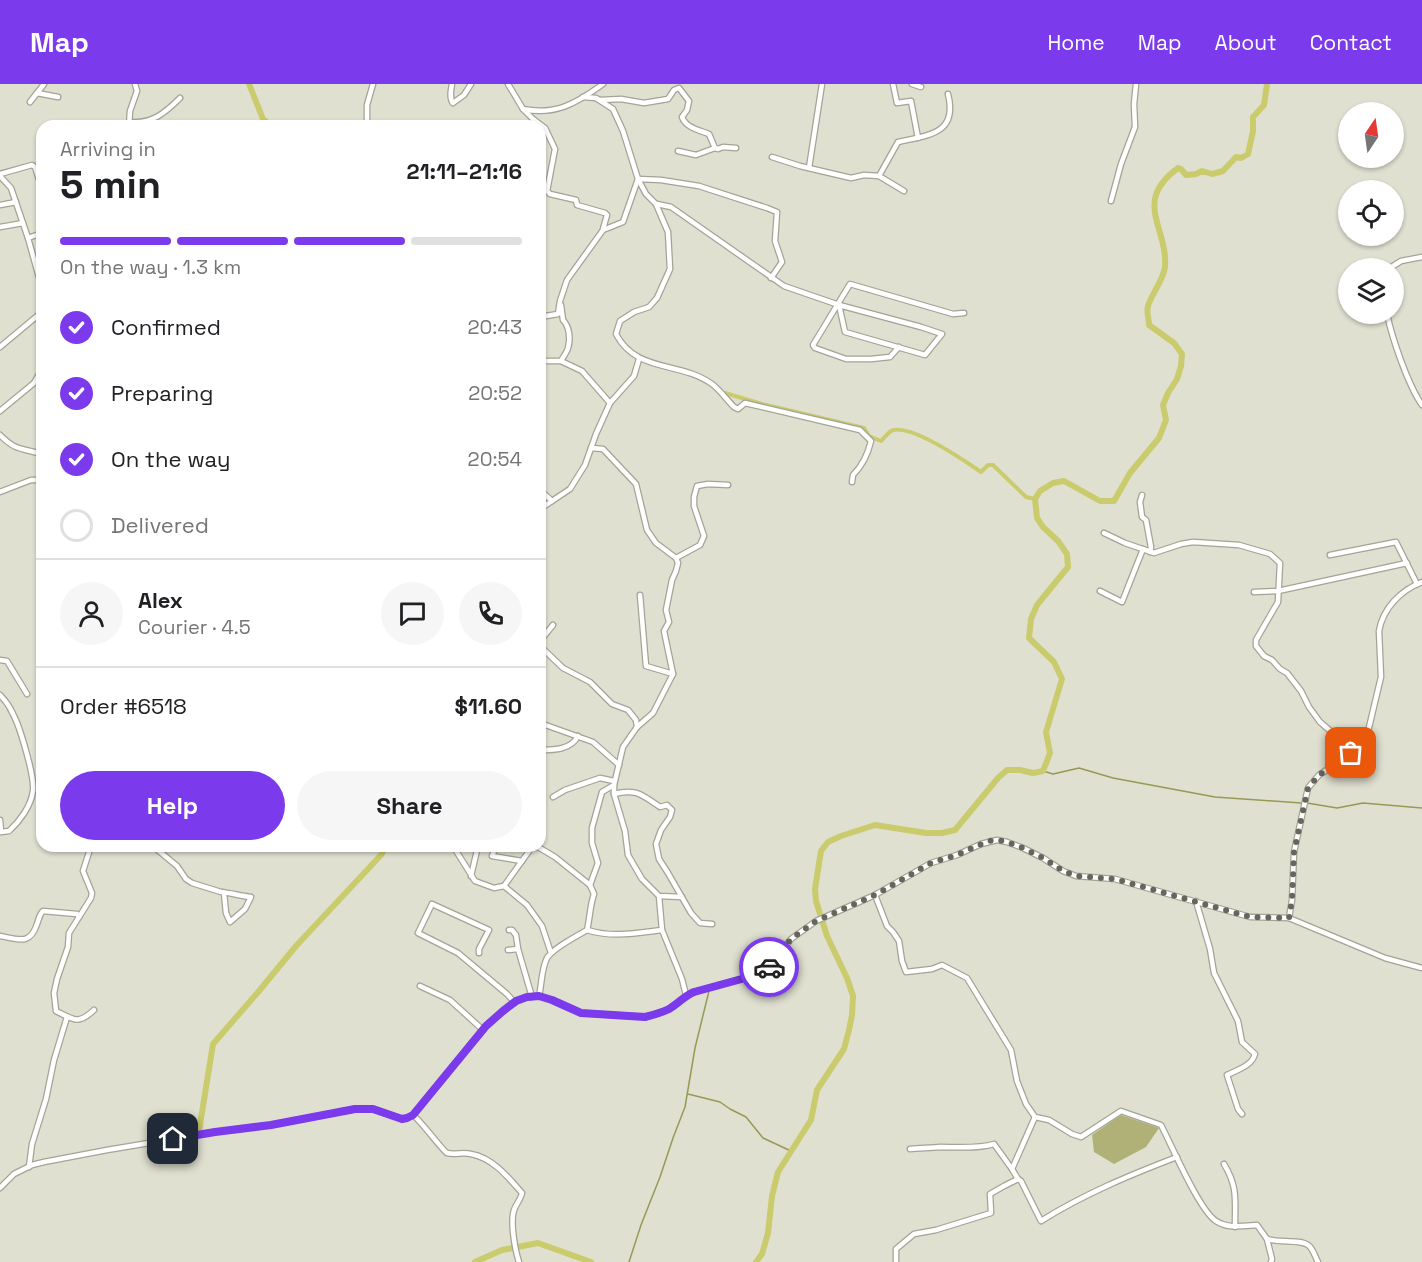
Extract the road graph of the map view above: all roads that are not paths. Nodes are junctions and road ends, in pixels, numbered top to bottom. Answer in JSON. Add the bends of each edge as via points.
{"nodes":[{"id":1,"x":44,"y":84,"type":"edge"},
{"id":2,"x":135,"y":84,"type":"edge"},
{"id":3,"x":373,"y":84,"type":"edge"},
{"id":4,"x":452,"y":84,"type":"edge"},
{"id":5,"x":471,"y":84,"type":"edge"},
{"id":6,"x":508,"y":84,"type":"edge"},
{"id":7,"x":603,"y":84,"type":"edge"},
{"id":8,"x":822,"y":84,"type":"edge"},
{"id":9,"x":893,"y":84,"type":"edge"},
{"id":10,"x":912,"y":84,"type":"edge"},
{"id":11,"x":1136,"y":84,"type":"edge"},
{"id":12,"x":921,"y":87,"type":"dead end"},
{"id":13,"x":37,"y":93,"type":"junction"},
{"id":14,"x":948,"y":94,"type":"dead end"},
{"id":15,"x":58,"y":97,"type":"dead end"},
{"id":16,"x":583,"y":97,"type":"junction"},
{"id":17,"x":180,"y":98,"type":"dead end"},
{"id":18,"x":600,"y":100,"type":"junction"},
{"id":19,"x":30,"y":102,"type":"dead end"},
{"id":20,"x":523,"y":109,"type":"junction"},
{"id":21,"x":130,"y":120,"type":"edge"},
{"id":22,"x":150,"y":120,"type":"edge"},
{"id":23,"x":367,"y":120,"type":"edge"},
{"id":24,"x":533,"y":120,"type":"edge"},
{"id":25,"x":546,"y":130,"type":"edge"},
{"id":26,"x":918,"y":138,"type":"junction"},
{"id":27,"x":715,"y":148,"type":"junction"},
{"id":28,"x":736,"y":148,"type":"dead end"},
{"id":29,"x":678,"y":152,"type":"dead end"},
{"id":30,"x":772,"y":157,"type":"dead end"},
{"id":31,"x":808,"y":168,"type":"junction"},
{"id":32,"x":36,"y":169,"type":"edge"},
{"id":33,"x":0,"y":176,"type":"edge"},
{"id":34,"x":879,"y":176,"type":"junction"},
{"id":35,"x":638,"y":179,"type":"junction"},
{"id":36,"x":904,"y":191,"type":"dead end"},
{"id":37,"x":1111,"y":201,"type":"dead end"},
{"id":38,"x":16,"y":202,"type":"junction"},
{"id":39,"x":656,"y":204,"type":"junction"},
{"id":40,"x":0,"y":205,"type":"edge"},
{"id":41,"x":23,"y":223,"type":"junction"},
{"id":42,"x":0,"y":227,"type":"edge"},
{"id":43,"x":603,"y":230,"type":"junction"},
{"id":44,"x":36,"y":235,"type":"edge"},
{"id":45,"x":28,"y":238,"type":"junction"},
{"id":46,"x":1422,"y":257,"type":"edge"},
{"id":47,"x":1404,"y":260,"type":"edge"},
{"id":48,"x":36,"y":267,"type":"edge"},
{"id":49,"x":771,"y":278,"type":"junction"},
{"id":50,"x":560,"y":301,"type":"junction"},
{"id":51,"x":839,"y":304,"type":"junction"},
{"id":52,"x":964,"y":313,"type":"dead end"},
{"id":53,"x":546,"y":316,"type":"edge"},
{"id":54,"x":36,"y":317,"type":"edge"},
{"id":55,"x":1389,"y":324,"type":"edge"},
{"id":56,"x":0,"y":347,"type":"edge"},
{"id":57,"x":899,"y":347,"type":"junction"},
{"id":58,"x":639,"y":359,"type":"junction"},
{"id":59,"x":546,"y":361,"type":"edge"},
{"id":60,"x":561,"y":361,"type":"junction"},
{"id":61,"x":36,"y":380,"type":"edge"},
{"id":62,"x":610,"y":403,"type":"junction"},
{"id":63,"x":1422,"y":405,"type":"edge"},
{"id":64,"x":0,"y":411,"type":"edge"},
{"id":65,"x":0,"y":435,"type":"edge"},
{"id":66,"x":591,"y":448,"type":"junction"},
{"id":67,"x":36,"y":453,"type":"edge"},
{"id":68,"x":36,"y":480,"type":"edge"},
{"id":69,"x":852,"y":482,"type":"dead end"},
{"id":70,"x":728,"y":485,"type":"dead end"},
{"id":71,"x":0,"y":492,"type":"edge"},
{"id":72,"x":1142,"y":495,"type":"dead end"},
{"id":73,"x":546,"y":496,"type":"edge"},
{"id":74,"x":552,"y":501,"type":"junction"},
{"id":75,"x":546,"y":505,"type":"edge"},
{"id":76,"x":1104,"y":533,"type":"dead end"},
{"id":77,"x":1143,"y":549,"type":"junction"},
{"id":78,"x":1150,"y":552,"type":"junction"},
{"id":79,"x":1330,"y":555,"type":"dead end"},
{"id":80,"x":676,"y":558,"type":"junction"},
{"id":81,"x":1407,"y":563,"type":"junction"},
{"id":82,"x":1419,"y":583,"type":"edge"},
{"id":83,"x":1100,"y":591,"type":"dead end"},
{"id":84,"x":1278,"y":591,"type":"junction"},
{"id":85,"x":1254,"y":592,"type":"dead end"},
{"id":86,"x":640,"y":595,"type":"dead end"},
{"id":87,"x":553,"y":625,"type":"dead end"},
{"id":88,"x":546,"y":634,"type":"edge"},
{"id":89,"x":546,"y":652,"type":"edge"},
{"id":90,"x":0,"y":660,"type":"edge"},
{"id":91,"x":673,"y":674,"type":"junction"},
{"id":92,"x":27,"y":694,"type":"dead end"},
{"id":93,"x":0,"y":695,"type":"edge"},
{"id":94,"x":546,"y":725,"type":"edge"},
{"id":95,"x":637,"y":727,"type":"junction"},
{"id":96,"x":578,"y":736,"type":"junction"},
{"id":97,"x":1356,"y":749,"type":"junction"},
{"id":98,"x":546,"y":750,"type":"edge"},
{"id":99,"x":618,"y":765,"type":"junction"},
{"id":100,"x":614,"y":783,"type":"junction"},
{"id":101,"x":614,"y":794,"type":"junction"},
{"id":102,"x":553,"y":797,"type":"dead end"},
{"id":103,"x":0,"y":820,"type":"edge"},
{"id":104,"x":0,"y":832,"type":"edge"},
{"id":105,"x":89,"y":852,"type":"edge"},
{"id":106,"x":160,"y":852,"type":"edge"},
{"id":107,"x":457,"y":852,"type":"edge"},
{"id":108,"x":477,"y":852,"type":"edge"},
{"id":109,"x":494,"y":852,"type":"edge"},
{"id":110,"x":528,"y":852,"type":"edge"},
{"id":111,"x":546,"y":852,"type":"edge"},
{"id":112,"x":522,"y":861,"type":"junction"},
{"id":113,"x":471,"y":876,"type":"junction"},
{"id":114,"x":590,"y":885,"type":"junction"},
{"id":115,"x":504,"y":886,"type":"junction"},
{"id":116,"x":224,"y":893,"type":"junction"},
{"id":117,"x":875,"y":895,"type":"junction"},
{"id":118,"x":659,"y":896,"type":"junction"},
{"id":119,"x":682,"y":897,"type":"junction"},
{"id":120,"x":1196,"y":901,"type":"junction"},
{"id":121,"x":79,"y":917,"type":"junction"},
{"id":122,"x":1289,"y":918,"type":"junction"},
{"id":123,"x":712,"y":924,"type":"dead end"},
{"id":124,"x":509,"y":930,"type":"dead end"},
{"id":125,"x":587,"y":930,"type":"junction"},
{"id":126,"x":662,"y":930,"type":"junction"},
{"id":127,"x":0,"y":936,"type":"edge"},
{"id":128,"x":518,"y":949,"type":"junction"},
{"id":129,"x":508,"y":950,"type":"dead end"},
{"id":130,"x":479,"y":953,"type":"dead end"},
{"id":131,"x":551,"y":953,"type":"junction"},
{"id":132,"x":1422,"y":968,"type":"edge"},
{"id":133,"x":420,"y":986,"type":"dead end"},
{"id":134,"x":686,"y":995,"type":"junction"},
{"id":135,"x":539,"y":996,"type":"junction"},
{"id":136,"x":532,"y":997,"type":"junction"},
{"id":137,"x":515,"y":1003,"type":"junction"},
{"id":138,"x":94,"y":1010,"type":"dead end"},
{"id":139,"x":67,"y":1017,"type":"junction"},
{"id":140,"x":483,"y":1030,"type":"junction"},
{"id":141,"x":1242,"y":1114,"type":"dead end"},
{"id":142,"x":413,"y":1115,"type":"junction"},
{"id":143,"x":1035,"y":1117,"type":"junction"},
{"id":144,"x":910,"y":1149,"type":"dead end"},
{"id":145,"x":1177,"y":1157,"type":"junction"},
{"id":146,"x":1224,"y":1164,"type":"dead end"},
{"id":147,"x":29,"y":1167,"type":"junction"},
{"id":148,"x":1012,"y":1168,"type":"junction"},
{"id":149,"x":1018,"y":1179,"type":"junction"},
{"id":150,"x":0,"y":1188,"type":"edge"},
{"id":151,"x":1234,"y":1227,"type":"junction"},
{"id":152,"x":1268,"y":1239,"type":"junction"},
{"id":153,"x":519,"y":1262,"type":"edge"},
{"id":154,"x":896,"y":1262,"type":"edge"},
{"id":155,"x":1271,"y":1262,"type":"edge"},
{"id":156,"x":1318,"y":1262,"type":"edge"}],
"edges":[{"from":1,"to":13,"type":"street"},
{"from":2,"to":21,"type":"street"},
{"from":3,"to":23,"type":"street"},
{"from":4,"to":5,"type":"street","via":[[453,103],[464,96]]},
{"from":6,"to":20,"type":"street"},
{"from":7,"to":16,"type":"street"},
{"from":8,"to":31,"type":"street"},
{"from":9,"to":26,"type":"street","via":[[897,103],[911,101]]},
{"from":10,"to":12,"type":"street"},
{"from":11,"to":37,"type":"street","via":[[1135,127]]},
{"from":13,"to":15,"type":"street"},
{"from":13,"to":19,"type":"street"},
{"from":14,"to":26,"type":"street","via":[[951,107],[946,124],[934,134]]},
{"from":16,"to":18,"type":"street"},
{"from":16,"to":20,"type":"street","via":[[550,112]]},
{"from":17,"to":22,"type":"street"},
{"from":18,"to":27,"type":"street","via":[[644,103],[668,99],[679,88],[689,101],[682,121],[709,134]]},
{"from":18,"to":35,"type":"street","via":[[613,109]]},
{"from":20,"to":24,"type":"street"},
{"from":25,"to":43,"type":"street","via":[[555,149],[547,191],[604,213]]},
{"from":26,"to":34,"type":"street","via":[[898,142]]},
{"from":27,"to":28,"type":"street"},
{"from":27,"to":29,"type":"street","via":[[696,155]]},
{"from":30,"to":31,"type":"street"},
{"from":31,"to":34,"type":"street","via":[[851,178]]},
{"from":32,"to":33,"type":"street","via":[[32,165]]},
{"from":33,"to":38,"type":"street","via":[[11,188]]},
{"from":34,"to":36,"type":"street"},
{"from":35,"to":39,"type":"street"},
{"from":35,"to":43,"type":"street","via":[[623,222]]},
{"from":35,"to":49,"type":"street","via":[[699,186],[777,212],[776,241],[782,262]]},
{"from":38,"to":40,"type":"street"},
{"from":38,"to":41,"type":"street"},
{"from":39,"to":49,"type":"street","via":[[671,207]]},
{"from":39,"to":58,"type":"street","via":[[668,232],[670,269],[657,298],[649,307],[620,321],[616,334]]},
{"from":41,"to":42,"type":"street"},
{"from":41,"to":45,"type":"street"},
{"from":43,"to":50,"type":"street","via":[[567,280]]},
{"from":44,"to":45,"type":"street"},
{"from":45,"to":48,"type":"street"},
{"from":46,"to":47,"type":"street"},
{"from":49,"to":51,"type":"street"},
{"from":50,"to":53,"type":"street","via":[[558,314]]},
{"from":50,"to":60,"type":"street","via":[[569,331],[568,348]]},
{"from":51,"to":52,"type":"street","via":[[850,284],[953,314]]},
{"from":51,"to":57,"type":"street","via":[[845,332]]},
{"from":51,"to":57,"type":"street","via":[[814,348],[846,359],[871,359],[890,357]]},
{"from":51,"to":57,"type":"street","via":[[942,334],[925,355]]},
{"from":54,"to":56,"type":"street"},
{"from":55,"to":63,"type":"street"},
{"from":58,"to":62,"type":"street","via":[[634,376]]},
{"from":58,"to":69,"type":"street","via":[[690,373],[712,384],[738,409],[745,403],[860,430],[871,441],[869,453]]},
{"from":59,"to":60,"type":"street"},
{"from":60,"to":62,"type":"street","via":[[582,371]]},
{"from":61,"to":64,"type":"street"},
{"from":62,"to":66,"type":"street"},
{"from":65,"to":67,"type":"street","via":[[17,449]]},
{"from":66,"to":74,"type":"street","via":[[570,489]]},
{"from":66,"to":80,"type":"street","via":[[603,449],[636,484],[647,530],[656,543]]},
{"from":68,"to":71,"type":"street"},
{"from":70,"to":80,"type":"street","via":[[697,486],[694,506],[704,536],[700,545]]},
{"from":72,"to":78,"type":"street","via":[[1142,517],[1146,520]]},
{"from":73,"to":74,"type":"street"},
{"from":74,"to":75,"type":"street"},
{"from":76,"to":77,"type":"street"},
{"from":77,"to":78,"type":"street"},
{"from":77,"to":83,"type":"street","via":[[1122,602]]},
{"from":78,"to":84,"type":"street","via":[[1193,542],[1239,545],[1270,554],[1280,563]]},
{"from":79,"to":81,"type":"street","via":[[1396,542]]},
{"from":80,"to":91,"type":"street","via":[[666,610],[669,622],[664,631]]},
{"from":81,"to":82,"type":"street"},
{"from":81,"to":84,"type":"street"},
{"from":82,"to":97,"type":"street","via":[[1390,605],[1380,624],[1381,677],[1366,741]]},
{"from":84,"to":85,"type":"street"},
{"from":84,"to":97,"type":"street","via":[[1278,602],[1256,646],[1287,673],[1320,722]]},
{"from":86,"to":91,"type":"street","via":[[646,666]]},
{"from":87,"to":88,"type":"street"},
{"from":89,"to":95,"type":"street","via":[[563,668],[590,682],[612,704],[628,710]]},
{"from":90,"to":92,"type":"street","via":[[7,661]]},
{"from":91,"to":95,"type":"street","via":[[652,713]]},
{"from":93,"to":104,"type":"street","via":[[13,713],[33,793],[17,823],[9,831]]},
{"from":94,"to":96,"type":"street"},
{"from":95,"to":99,"type":"street","via":[[623,747]]},
{"from":96,"to":98,"type":"street","via":[[570,746]]},
{"from":96,"to":99,"type":"street","via":[[593,742]]},
{"from":97,"to":122,"type":"street","via":[[1319,775],[1308,788],[1294,852]]},
{"from":99,"to":100,"type":"street"},
{"from":100,"to":101,"type":"street"},
{"from":100,"to":102,"type":"street","via":[[600,778]]},
{"from":100,"to":114,"type":"street","via":[[602,792],[592,828],[598,863]]},
{"from":101,"to":118,"type":"street","via":[[628,855],[642,879]]},
{"from":101,"to":119,"type":"street","via":[[634,791],[672,810],[656,844],[659,859]]},
{"from":103,"to":104,"type":"street"},
{"from":105,"to":121,"type":"street","via":[[83,871],[92,893]]},
{"from":106,"to":116,"type":"street","via":[[192,884]]},
{"from":107,"to":113,"type":"street"},
{"from":108,"to":113,"type":"street"},
{"from":109,"to":112,"type":"street","via":[[492,856]]},
{"from":110,"to":112,"type":"street"},
{"from":111,"to":114,"type":"street"},
{"from":112,"to":115,"type":"street"},
{"from":113,"to":115,"type":"street","via":[[494,888]]},
{"from":114,"to":125,"type":"street","via":[[594,894]]},
{"from":115,"to":131,"type":"street","via":[[527,905],[542,926]]},
{"from":116,"to":116,"type":"street","via":[[226,913],[230,922],[245,909],[251,897]]},
{"from":117,"to":120,"type":"street","via":[[931,863],[997,840],[1023,848],[1076,876],[1115,879]]},
{"from":117,"to":134,"type":"street","via":[[816,921],[791,939],[770,966],[758,974]]},
{"from":117,"to":143,"type":"street","via":[[887,926],[899,941],[906,972],[942,965],[967,978],[1011,1050],[1017,1081]]},
{"from":118,"to":119,"type":"street"},
{"from":118,"to":126,"type":"street"},
{"from":119,"to":123,"type":"street","via":[[700,922]]},
{"from":120,"to":122,"type":"street","via":[[1250,917]]},
{"from":120,"to":141,"type":"street","via":[[1214,973],[1238,1021],[1242,1041],[1255,1054],[1249,1064],[1227,1075]]},
{"from":121,"to":127,"type":"street","via":[[43,911],[30,937]]},
{"from":121,"to":139,"type":"street","via":[[69,933],[54,993],[56,1011]]},
{"from":122,"to":132,"type":"street","via":[[1385,958]]},
{"from":124,"to":128,"type":"street","via":[[516,935]]},
{"from":125,"to":126,"type":"street","via":[[627,935]]},
{"from":125,"to":131,"type":"street"},
{"from":126,"to":134,"type":"street"},
{"from":128,"to":129,"type":"street"},
{"from":128,"to":136,"type":"street"},
{"from":130,"to":137,"type":"street","via":[[489,930],[432,904],[418,933],[458,953]]},
{"from":131,"to":135,"type":"street"},
{"from":133,"to":140,"type":"street","via":[[450,1000]]},
{"from":134,"to":135,"type":"street","via":[[669,1008],[645,1017],[581,1013]]},
{"from":135,"to":136,"type":"street"},
{"from":136,"to":137,"type":"street"},
{"from":137,"to":140,"type":"street"},
{"from":138,"to":139,"type":"street","via":[[78,1020]]},
{"from":139,"to":147,"type":"street"},
{"from":140,"to":142,"type":"street"},
{"from":142,"to":147,"type":"street","via":[[402,1119],[373,1109],[355,1109],[107,1150]]},
{"from":142,"to":153,"type":"street","via":[[445,1152],[471,1154],[490,1162],[522,1193],[513,1213]]},
{"from":143,"to":145,"type":"street","via":[[1081,1137],[1121,1112],[1161,1125]]},
{"from":143,"to":148,"type":"street"},
{"from":144,"to":148,"type":"street","via":[[994,1144]]},
{"from":145,"to":149,"type":"street","via":[[1115,1182],[1041,1221]]},
{"from":145,"to":151,"type":"street","via":[[1202,1207],[1216,1221]]},
{"from":146,"to":151,"type":"street","via":[[1235,1188]]},
{"from":147,"to":150,"type":"street","via":[[14,1174]]},
{"from":148,"to":149,"type":"street"},
{"from":149,"to":154,"type":"street","via":[[990,1194],[991,1213],[914,1234],[896,1249]]},
{"from":151,"to":152,"type":"street","via":[[1257,1225]]},
{"from":152,"to":155,"type":"street"},
{"from":152,"to":156,"type":"street","via":[[1305,1243]]}]}
